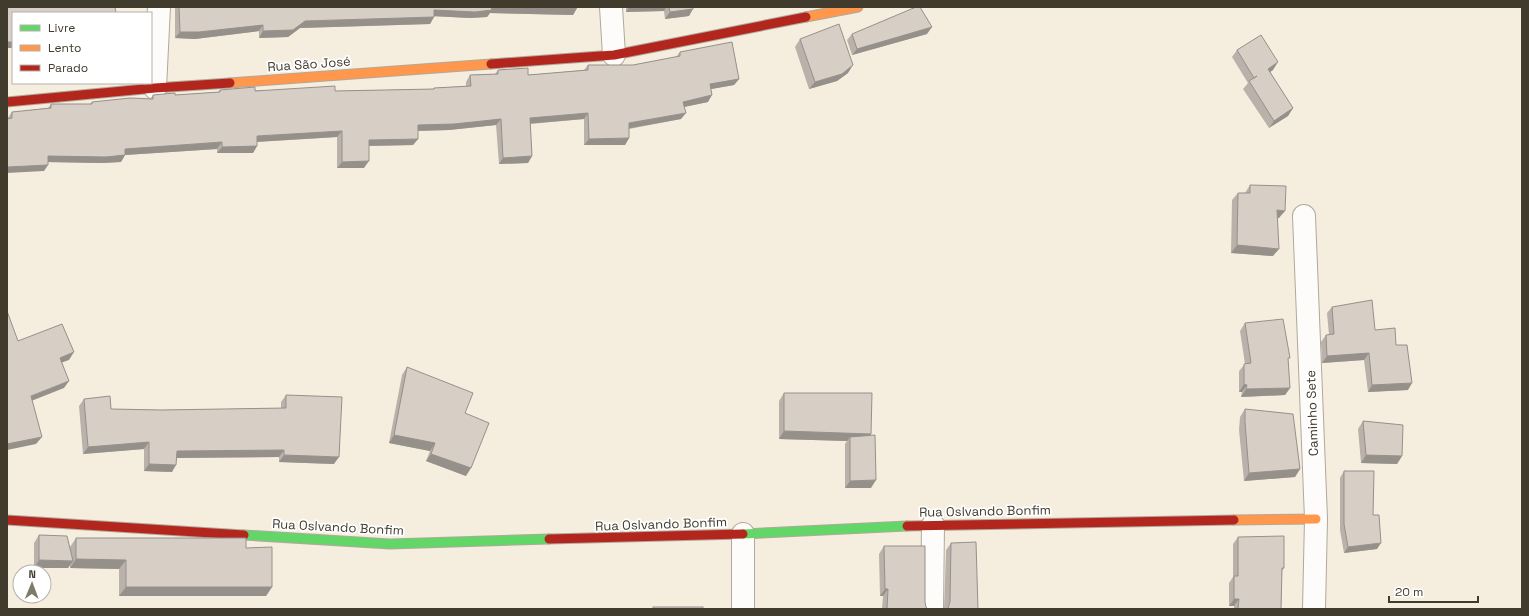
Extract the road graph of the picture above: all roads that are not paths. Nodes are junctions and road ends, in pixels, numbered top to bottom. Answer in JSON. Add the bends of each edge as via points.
{"nodes":[{"id":1,"x":159,"y":7,"type":"edge"},
{"id":2,"x":611,"y":7,"type":"edge"},
{"id":3,"x":858,"y":7,"type":"edge"},
{"id":4,"x":614,"y":55,"type":"junction"},
{"id":5,"x":155,"y":88,"type":"junction"},
{"id":6,"x":7,"y":102,"type":"edge"},
{"id":7,"x":1304,"y":216,"type":"dead end"},
{"id":8,"x":1316,"y":519,"type":"junction"},
{"id":9,"x":7,"y":520,"type":"edge"},
{"id":10,"x":933,"y":525,"type":"junction"},
{"id":11,"x":743,"y":534,"type":"junction"},
{"id":12,"x":743,"y":609,"type":"edge"},
{"id":13,"x":932,"y":609,"type":"edge"},
{"id":14,"x":1314,"y":609,"type":"edge"}],
"edges":[{"from":1,"to":5,"type":"street"},
{"from":2,"to":4,"type":"street"},
{"from":3,"to":4,"type":"street","name":"Rua São José"},
{"from":4,"to":5,"type":"street","name":"Rua São José"},
{"from":5,"to":6,"type":"street","name":"Rua São José"},
{"from":7,"to":8,"type":"street","name":"Caminho Sete"},
{"from":8,"to":10,"type":"street","name":"Rua Oslvando Bonfim"},
{"from":8,"to":14,"type":"street","name":"Caminho Sete"},
{"from":9,"to":11,"type":"street","name":"Rua Oslvando Bonfim","via":[[390,544]]},
{"from":10,"to":11,"type":"street","name":"Rua Oslvando Bonfim"},
{"from":10,"to":13,"type":"street"},
{"from":11,"to":12,"type":"street"}]}
